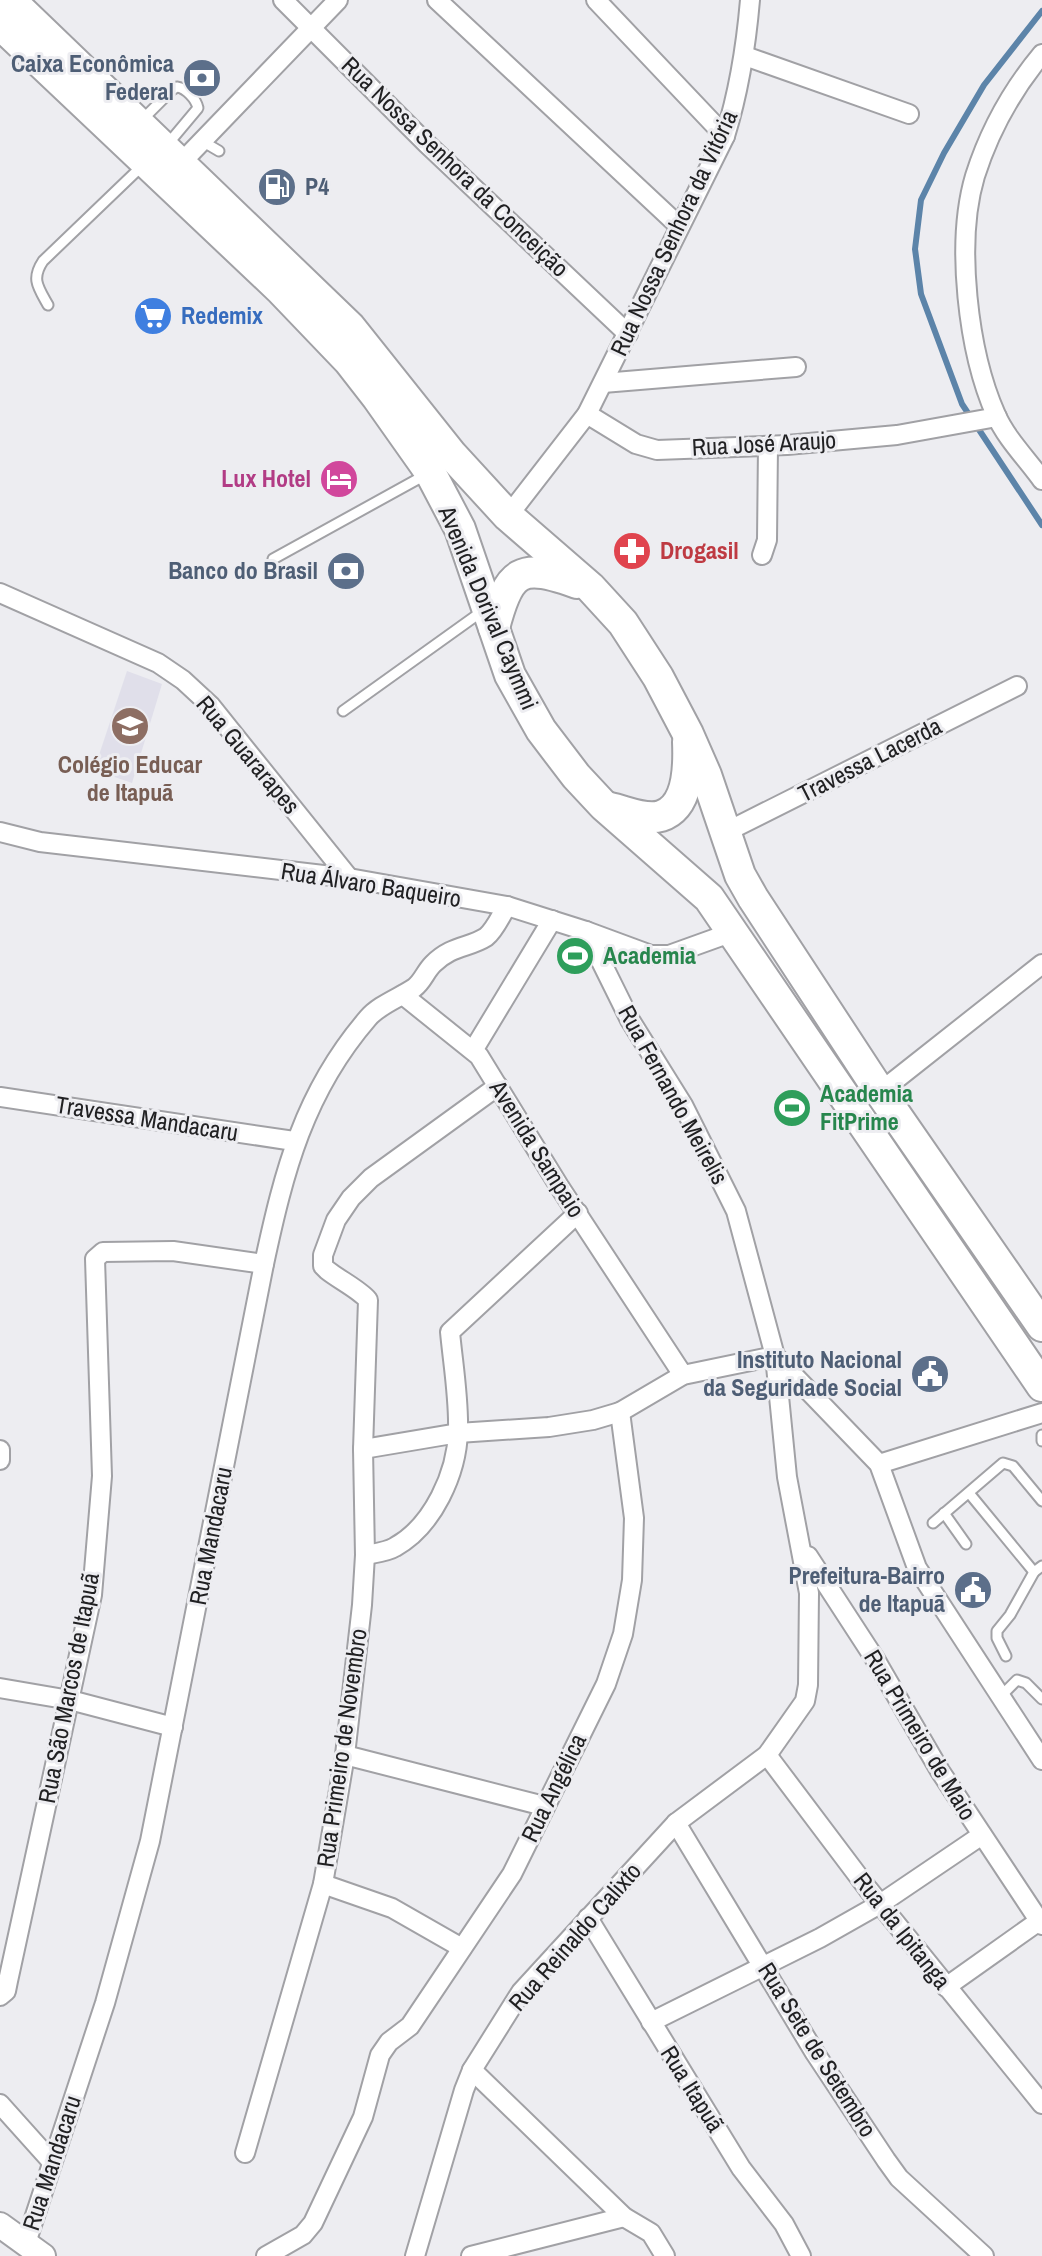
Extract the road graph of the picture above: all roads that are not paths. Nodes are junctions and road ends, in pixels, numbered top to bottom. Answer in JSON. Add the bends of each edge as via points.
{"nodes":[{"id":1,"x":10,"y":0,"type":"edge"},
{"id":2,"x":283,"y":0,"type":"edge"},
{"id":3,"x":338,"y":0,"type":"edge"},
{"id":4,"x":437,"y":0,"type":"edge"},
{"id":5,"x":596,"y":0,"type":"edge"},
{"id":6,"x":750,"y":0,"type":"edge"},
{"id":7,"x":0,"y":24,"type":"edge"},
{"id":8,"x":311,"y":28,"type":"junction"},
{"id":9,"x":1042,"y":54,"type":"edge"},
{"id":10,"x":745,"y":56,"type":"junction"},
{"id":11,"x":909,"y":114,"type":"dead end"},
{"id":12,"x":138,"y":123,"type":"junction"},
{"id":13,"x":725,"y":136,"type":"junction"},
{"id":14,"x":202,"y":141,"type":"junction"},
{"id":15,"x":219,"y":151,"type":"dead end"},
{"id":16,"x":164,"y":158,"type":"junction"},
{"id":17,"x":679,"y":226,"type":"junction"},
{"id":18,"x":48,"y":305,"type":"dead end"},
{"id":19,"x":628,"y":334,"type":"junction"},
{"id":20,"x":796,"y":367,"type":"dead end"},
{"id":21,"x":603,"y":383,"type":"junction"},
{"id":22,"x":587,"y":414,"type":"junction"},
{"id":23,"x":991,"y":418,"type":"junction"},
{"id":24,"x":768,"y":446,"type":"junction"},
{"id":25,"x":430,"y":472,"type":"junction"},
{"id":26,"x":1042,"y":480,"type":"edge"},
{"id":27,"x":508,"y":516,"type":"junction"},
{"id":28,"x":762,"y":555,"type":"dead end"},
{"id":29,"x":273,"y":559,"type":"dead end"},
{"id":30,"x":590,"y":587,"type":"junction"},
{"id":31,"x":0,"y":593,"type":"edge"},
{"id":32,"x":490,"y":618,"type":"junction"},
{"id":33,"x":1017,"y":686,"type":"dead end"},
{"id":34,"x":343,"y":711,"type":"dead end"},
{"id":35,"x":688,"y":734,"type":"junction"},
{"id":36,"x":604,"y":806,"type":"junction"},
{"id":37,"x":0,"y":832,"type":"edge"},
{"id":38,"x":724,"y":833,"type":"junction"},
{"id":39,"x":349,"y":878,"type":"junction"},
{"id":40,"x":507,"y":906,"type":"junction"},
{"id":41,"x":552,"y":920,"type":"junction"},
{"id":42,"x":586,"y":931,"type":"junction"},
{"id":43,"x":733,"y":932,"type":"junction"},
{"id":44,"x":1042,"y":964,"type":"edge"},
{"id":45,"x":403,"y":995,"type":"junction"},
{"id":46,"x":474,"y":1049,"type":"junction"},
{"id":47,"x":498,"y":1086,"type":"junction"},
{"id":48,"x":880,"y":1092,"type":"junction"},
{"id":49,"x":0,"y":1097,"type":"edge"},
{"id":50,"x":294,"y":1141,"type":"junction"},
{"id":51,"x":578,"y":1213,"type":"junction"},
{"id":52,"x":264,"y":1264,"type":"junction"},
{"id":53,"x":1035,"y":1310,"type":"edge"},
{"id":54,"x":775,"y":1356,"type":"junction"},
{"id":55,"x":683,"y":1375,"type":"junction"},
{"id":56,"x":1042,"y":1386,"type":"edge"},
{"id":57,"x":620,"y":1412,"type":"junction"},
{"id":58,"x":1042,"y":1413,"type":"edge"},
{"id":59,"x":458,"y":1433,"type":"junction"},
{"id":60,"x":363,"y":1449,"type":"junction"},
{"id":61,"x":0,"y":1450,"type":"edge"},
{"id":62,"x":0,"y":1460,"type":"edge"},
{"id":63,"x":879,"y":1464,"type":"junction"},
{"id":64,"x":969,"y":1493,"type":"junction"},
{"id":65,"x":1042,"y":1501,"type":"edge"},
{"id":66,"x":944,"y":1513,"type":"junction"},
{"id":67,"x":933,"y":1523,"type":"dead end"},
{"id":68,"x":800,"y":1543,"type":"junction"},
{"id":69,"x":966,"y":1544,"type":"dead end"},
{"id":70,"x":365,"y":1555,"type":"junction"},
{"id":71,"x":1038,"y":1569,"type":"edge"},
{"id":72,"x":1006,"y":1656,"type":"dead end"},
{"id":73,"x":0,"y":1688,"type":"edge"},
{"id":74,"x":1001,"y":1696,"type":"junction"},
{"id":75,"x":1042,"y":1699,"type":"edge"},
{"id":76,"x":70,"y":1700,"type":"junction"},
{"id":77,"x":173,"y":1727,"type":"junction"},
{"id":78,"x":345,"y":1755,"type":"junction"},
{"id":79,"x":767,"y":1755,"type":"junction"},
{"id":80,"x":1042,"y":1760,"type":"edge"},
{"id":81,"x":544,"y":1806,"type":"junction"},
{"id":82,"x":676,"y":1823,"type":"junction"},
{"id":83,"x":982,"y":1835,"type":"junction"},
{"id":84,"x":323,"y":1884,"type":"junction"},
{"id":85,"x":880,"y":1904,"type":"junction"},
{"id":86,"x":588,"y":1918,"type":"junction"},
{"id":87,"x":1041,"y":1923,"type":"edge"},
{"id":88,"x":462,"y":1948,"type":"junction"},
{"id":89,"x":764,"y":1966,"type":"junction"},
{"id":90,"x":946,"y":1987,"type":"junction"},
{"id":91,"x":0,"y":1996,"type":"edge"},
{"id":92,"x":651,"y":2022,"type":"junction"},
{"id":93,"x":472,"y":2070,"type":"junction"},
{"id":94,"x":0,"y":2104,"type":"edge"},
{"id":95,"x":1042,"y":2104,"type":"edge"},
{"id":96,"x":245,"y":2153,"type":"dead end"},
{"id":97,"x":52,"y":2162,"type":"junction"},
{"id":98,"x":624,"y":2217,"type":"junction"},
{"id":99,"x":0,"y":2225,"type":"edge"},
{"id":100,"x":35,"y":2250,"type":"edge"},
{"id":101,"x":266,"y":2256,"type":"edge"},
{"id":102,"x":415,"y":2256,"type":"edge"},
{"id":103,"x":471,"y":2256,"type":"edge"},
{"id":104,"x":665,"y":2256,"type":"edge"},
{"id":105,"x":801,"y":2256,"type":"edge"},
{"id":106,"x":984,"y":2256,"type":"edge"}],
"edges":[{"from":1,"to":12,"type":"main road","name":"Avenida Dorival Caymmi"},
{"from":2,"to":8,"type":"street","name":"Rua Nossa Senhora da Conceição"},
{"from":3,"to":8,"type":"street"},
{"from":4,"to":17,"type":"street"},
{"from":5,"to":13,"type":"street"},
{"from":6,"to":10,"type":"street","name":"Rua Nossa Senhora da Vitória"},
{"from":7,"to":16,"type":"main road","name":"Avenida Dorival Caymmi"},
{"from":8,"to":14,"type":"street"},
{"from":8,"to":19,"type":"street","name":"Rua Nossa Senhora da Conceição"},
{"from":9,"to":23,"type":"street","via":[[993,128],[974,179],[967,287]]},
{"from":10,"to":11,"type":"street"},
{"from":10,"to":13,"type":"street","name":"Rua Nossa Senhora da Vitória"},
{"from":12,"to":16,"type":"main road","name":"Avenida Dorival Caymmi"},
{"from":12,"to":16,"type":"lane","via":[[177,87],[196,102],[198,108]]},
{"from":13,"to":17,"type":"street","name":"Rua Nossa Senhora da Vitória"},
{"from":14,"to":15,"type":"lane"},
{"from":14,"to":16,"type":"street"},
{"from":16,"to":18,"type":"lane","via":[[43,261],[35,282]]},
{"from":16,"to":25,"type":"main road","name":"Avenida Dorival Caymmi","via":[[349,361]]},
{"from":16,"to":27,"type":"main road","name":"Avenida Dorival Caymmi","via":[[223,197],[350,327]]},
{"from":17,"to":19,"type":"street","name":"Rua Nossa Senhora da Vitória"},
{"from":19,"to":21,"type":"street","name":"Rua Nossa Senhora da Vitória"},
{"from":20,"to":21,"type":"street"},
{"from":21,"to":22,"type":"street","name":"Rua Nossa Senhora da Vitória"},
{"from":22,"to":24,"type":"street","name":"Rua José Araujo","via":[[636,444],[657,450]]},
{"from":22,"to":27,"type":"street","name":"Rua Nossa Senhora da Vitória"},
{"from":23,"to":24,"type":"street","name":"Rua José Araujo","via":[[897,435]]},
{"from":23,"to":26,"type":"street"},
{"from":24,"to":28,"type":"street","via":[[767,540]]},
{"from":25,"to":29,"type":"lane"},
{"from":25,"to":32,"type":"main road","name":"Avenida Dorival Caymmi","via":[[460,529]]},
{"from":27,"to":30,"type":"main road","name":"Avenida Dorival Caymmi"},
{"from":30,"to":32,"type":"main road","via":[[549,573],[524,574],[515,579]]},
{"from":30,"to":35,"type":"main road","name":"Avenida Dorival Caymmi","via":[[623,623]]},
{"from":31,"to":39,"type":"street","name":"Rua Guararapes","via":[[158,663],[183,680],[210,705]]},
{"from":32,"to":34,"type":"lane"},
{"from":32,"to":36,"type":"main road","name":"Avenida Dorival Caymmi","via":[[510,675],[541,730]]},
{"from":33,"to":38,"type":"street","name":"Travessa Lacerda"},
{"from":35,"to":36,"type":"main road","via":[[687,777],[674,806],[662,816],[648,817]]},
{"from":35,"to":38,"type":"main road","name":"Avenida Dorival Caymmi"},
{"from":36,"to":43,"type":"main road","name":"Avenida Dorival Caymmi","via":[[698,887]]},
{"from":37,"to":39,"type":"street","name":"Rua Álvaro Baqueiro","via":[[40,842]]},
{"from":38,"to":48,"type":"main road","name":"Avenida Dorival Caymmi","via":[[753,898]]},
{"from":39,"to":40,"type":"street","name":"Rua Álvaro Baqueiro"},
{"from":40,"to":41,"type":"street","name":"Rua Álvaro Baqueiro"},
{"from":40,"to":45,"type":"street","name":"Rua Mandacaru","via":[[490,934],[449,951]]},
{"from":41,"to":42,"type":"street","name":"Rua Álvaro Baqueiro"},
{"from":41,"to":46,"type":"street"},
{"from":42,"to":43,"type":"street","name":"Rua Álvaro Baqueiro","via":[[651,955],[669,955]]},
{"from":42,"to":54,"type":"street","name":"Rua Fernando Meirelis","via":[[736,1211]]},
{"from":43,"to":56,"type":"main road","name":"Avenida Dorival Caymmi"},
{"from":44,"to":48,"type":"street"},
{"from":45,"to":46,"type":"street","name":"Avenida Sampaio"},
{"from":45,"to":50,"type":"street","name":"Rua Mandacaru","via":[[371,1015],[338,1055]]},
{"from":46,"to":47,"type":"street","name":"Avenida Sampaio"},
{"from":47,"to":51,"type":"street","name":"Avenida Sampaio"},
{"from":47,"to":60,"type":"street","name":"Rua Primeiro de Novembro","via":[[371,1178],[336,1220],[323,1266],[366,1296]]},
{"from":48,"to":53,"type":"main road","name":"Avenida Dorival Caymmi"},
{"from":49,"to":50,"type":"street","name":"Travessa Mandacaru"},
{"from":50,"to":52,"type":"street","name":"Rua Mandacaru"},
{"from":51,"to":55,"type":"street","name":"Avenida Sampaio"},
{"from":51,"to":59,"type":"street","via":[[450,1332]]},
{"from":52,"to":76,"type":"street","name":"Rua São Marcos de Itapuã","via":[[150,1250],[103,1252],[95,1259],[102,1476],[92,1595]]},
{"from":52,"to":77,"type":"street","name":"Rua Mandacaru"},
{"from":54,"to":55,"type":"street"},
{"from":54,"to":63,"type":"street"},
{"from":54,"to":68,"type":"street","name":"Rua Fernando Meirelis","via":[[787,1477]]},
{"from":55,"to":57,"type":"street"},
{"from":57,"to":59,"type":"street","via":[[549,1427]]},
{"from":57,"to":81,"type":"street","name":"Rua Angélica","via":[[634,1518],[623,1634],[606,1684]]},
{"from":58,"to":63,"type":"street"},
{"from":59,"to":60,"type":"street"},
{"from":59,"to":70,"type":"street","via":[[452,1465],[432,1510],[394,1548]]},
{"from":60,"to":70,"type":"street","name":"Rua Primeiro de Novembro"},
{"from":61,"to":62,"type":"street"},
{"from":63,"to":74,"type":"street","via":[[917,1568]]},
{"from":64,"to":65,"type":"lane","via":[[999,1464],[1008,1463]]},
{"from":64,"to":66,"type":"lane"},
{"from":64,"to":71,"type":"lane"},
{"from":66,"to":67,"type":"lane"},
{"from":66,"to":69,"type":"lane"},
{"from":68,"to":79,"type":"street","name":"Rua Reinaldo Calixto","via":[[809,1593],[808,1685],[805,1701]]},
{"from":68,"to":83,"type":"street","name":"Rua Primeiro de Maio"},
{"from":70,"to":78,"type":"street","name":"Rua Primeiro de Novembro"},
{"from":71,"to":72,"type":"lane","via":[[997,1631]]},
{"from":73,"to":76,"type":"street"},
{"from":74,"to":75,"type":"lane","via":[[1017,1680]]},
{"from":74,"to":80,"type":"street"},
{"from":76,"to":77,"type":"street"},
{"from":76,"to":91,"type":"street","name":"Rua São Marcos de Itapuã","via":[[6,1991]]},
{"from":77,"to":97,"type":"street","name":"Rua Mandacaru","via":[[150,1841],[110,1989]]},
{"from":78,"to":81,"type":"street"},
{"from":78,"to":84,"type":"street","name":"Rua Primeiro de Novembro"},
{"from":79,"to":82,"type":"street","name":"Rua Reinaldo Calixto"},
{"from":79,"to":85,"type":"street","name":"Rua da Ipitanga"},
{"from":81,"to":88,"type":"street","name":"Rua Angélica","via":[[512,1874]]},
{"from":82,"to":86,"type":"street","name":"Rua Reinaldo Calixto"},
{"from":82,"to":89,"type":"street","name":"Rua Sete de Setembro"},
{"from":83,"to":85,"type":"street"},
{"from":83,"to":87,"type":"street","name":"Rua Primeiro de Maio"},
{"from":84,"to":88,"type":"street","via":[[392,1908]]},
{"from":84,"to":96,"type":"street","name":"Rua Primeiro de Novembro"},
{"from":85,"to":89,"type":"street"},
{"from":85,"to":90,"type":"street","name":"Rua da Ipitanga"},
{"from":86,"to":92,"type":"street","name":"Rua Itapuã"},
{"from":86,"to":93,"type":"street","name":"Rua Reinaldo Calixto","via":[[521,1992]]},
{"from":87,"to":90,"type":"street"},
{"from":88,"to":101,"type":"street","name":"Rua Angélica","via":[[410,2026],[380,2055],[363,2117],[313,2223],[303,2235]]},
{"from":89,"to":92,"type":"street"},
{"from":89,"to":106,"type":"street","name":"Rua Sete de Setembro","via":[[899,2178]]},
{"from":90,"to":95,"type":"street","name":"Rua da Ipitanga"},
{"from":92,"to":105,"type":"street","name":"Rua Itapuã"},
{"from":93,"to":98,"type":"street"},
{"from":93,"to":102,"type":"street","name":"Rua Reinaldo Calixto"},
{"from":94,"to":97,"type":"street"},
{"from":97,"to":100,"type":"street","name":"Rua Mandacaru"},
{"from":98,"to":103,"type":"street"},
{"from":98,"to":104,"type":"street","via":[[651,2233]]},
{"from":99,"to":100,"type":"street"}]}
